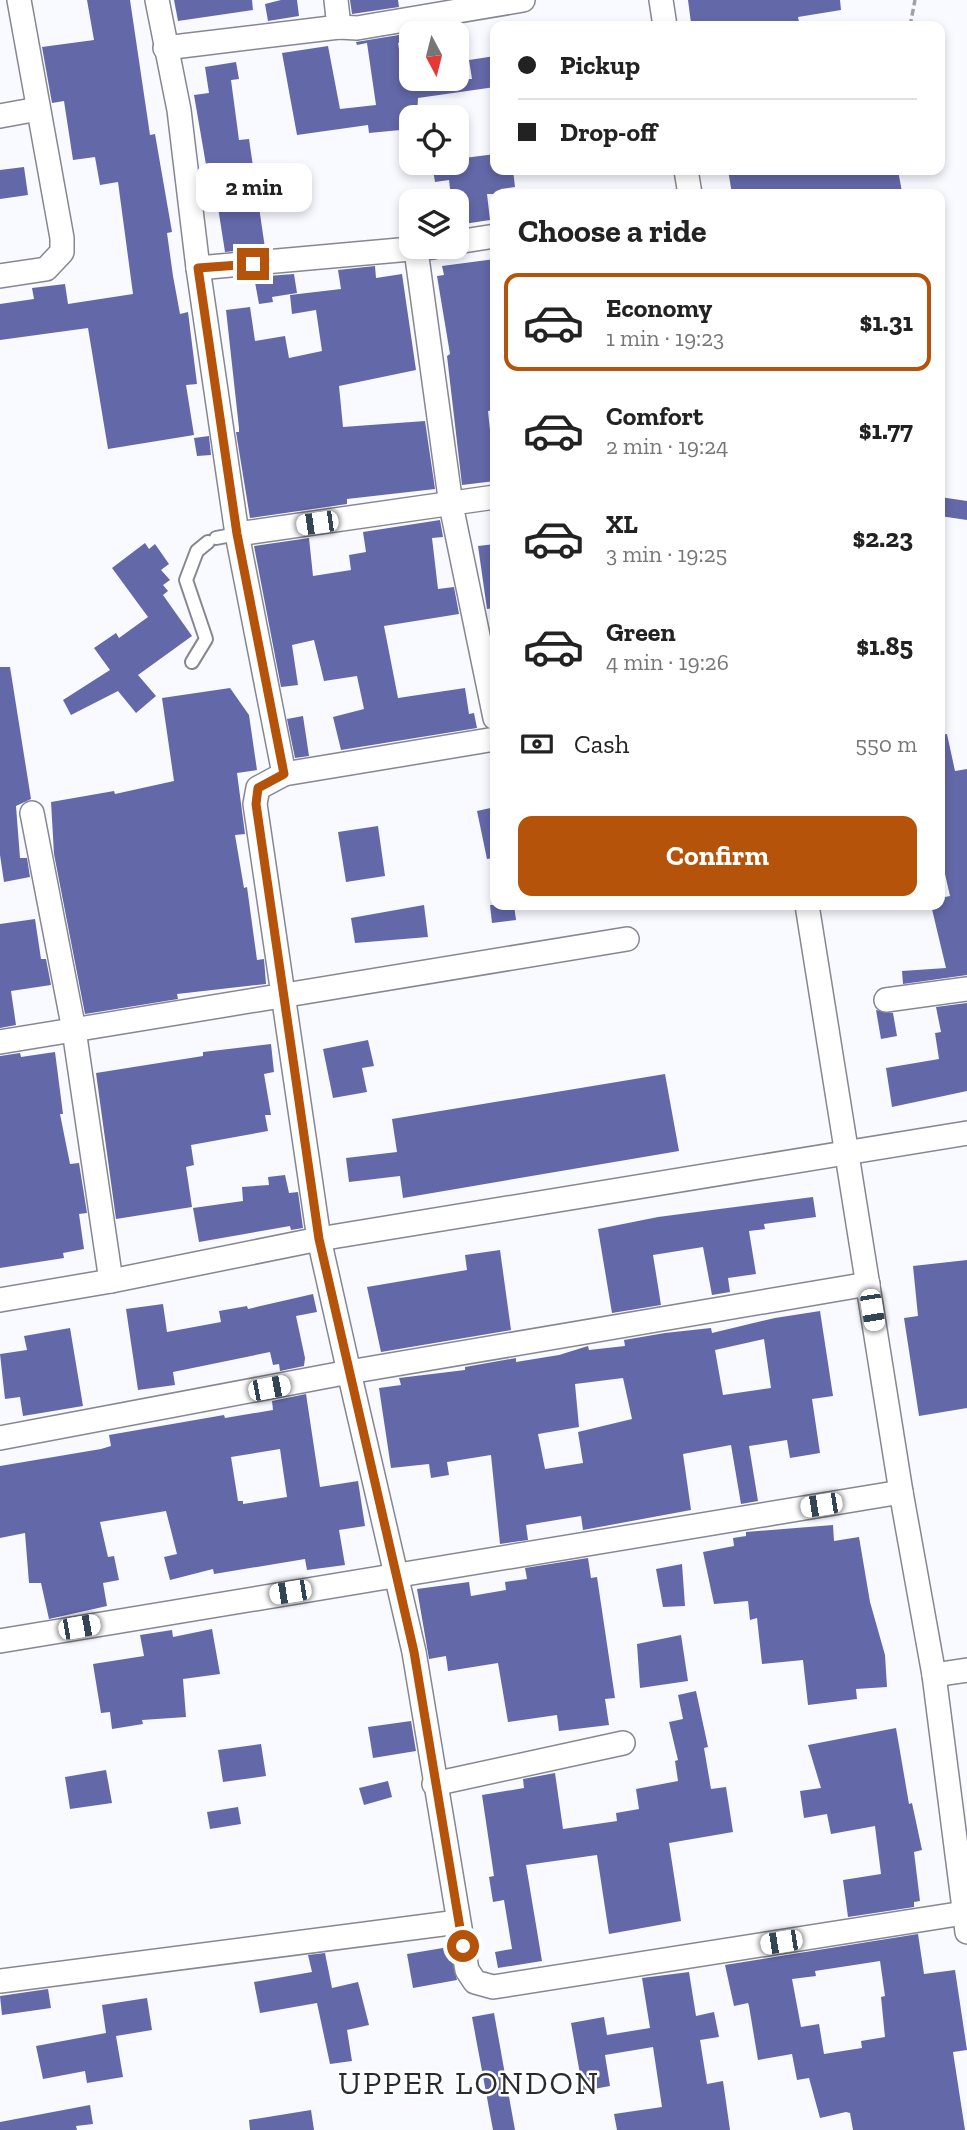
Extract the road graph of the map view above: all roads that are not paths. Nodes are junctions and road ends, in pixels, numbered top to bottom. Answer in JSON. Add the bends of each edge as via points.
{"nodes":[{"id":1,"x":19,"y":0,"type":"edge"},
{"id":2,"x":156,"y":0,"type":"edge"},
{"id":3,"x":336,"y":0,"type":"edge"},
{"id":4,"x":523,"y":0,"type":"edge"},
{"id":5,"x":661,"y":0,"type":"edge"},
{"id":6,"x":664,"y":21,"type":"edge"},
{"id":7,"x":339,"y":27,"type":"junction"},
{"id":8,"x":165,"y":48,"type":"junction"},
{"id":9,"x":38,"y":109,"type":"junction"},
{"id":10,"x":0,"y":116,"type":"edge"},
{"id":11,"x":490,"y":237,"type":"edge"},
{"id":12,"x":469,"y":240,"type":"edge"},
{"id":13,"x":399,"y":250,"type":"edge"},
{"id":14,"x":425,"y":259,"type":"edge"},
{"id":15,"x":198,"y":268,"type":"junction"},
{"id":16,"x":0,"y":276,"type":"edge"},
{"id":17,"x":490,"y":498,"type":"edge"},
{"id":18,"x":451,"y":505,"type":"junction"},
{"id":19,"x":220,"y":538,"type":"junction"},
{"id":20,"x":192,"y":662,"type":"dead end"},
{"id":21,"x":490,"y":694,"type":"edge"},
{"id":22,"x":490,"y":740,"type":"edge"},
{"id":23,"x":284,"y":774,"type":"junction"},
{"id":24,"x":32,"y":813,"type":"dead end"},
{"id":25,"x":808,"y":910,"type":"edge"},
{"id":26,"x":627,"y":939,"type":"dead end"},
{"id":27,"x":967,"y":989,"type":"edge"},
{"id":28,"x":286,"y":994,"type":"junction"},
{"id":29,"x":886,"y":1000,"type":"dead end"},
{"id":30,"x":74,"y":1030,"type":"junction"},
{"id":31,"x":0,"y":1042,"type":"edge"},
{"id":32,"x":967,"y":1133,"type":"edge"},
{"id":33,"x":847,"y":1152,"type":"junction"},
{"id":34,"x":319,"y":1239,"type":"junction"},
{"id":35,"x":111,"y":1281,"type":"junction"},
{"id":36,"x":867,"y":1284,"type":"junction"},
{"id":37,"x":0,"y":1300,"type":"edge"},
{"id":38,"x":349,"y":1372,"type":"junction"},
{"id":39,"x":0,"y":1438,"type":"edge"},
{"id":40,"x":901,"y":1492,"type":"junction"},
{"id":41,"x":395,"y":1574,"type":"junction"},
{"id":42,"x":0,"y":1641,"type":"edge"},
{"id":43,"x":967,"y":1670,"type":"edge"},
{"id":44,"x":934,"y":1675,"type":"junction"},
{"id":45,"x":623,"y":1743,"type":"dead end"},
{"id":46,"x":434,"y":1784,"type":"junction"},
{"id":47,"x":458,"y":1922,"type":"junction"},
{"id":48,"x":965,"y":1922,"type":"edge"},
{"id":49,"x":0,"y":1981,"type":"edge"}],
"edges":[{"from":1,"to":9,"type":"street"},
{"from":2,"to":8,"type":"street"},
{"from":3,"to":7,"type":"street"},
{"from":4,"to":7,"type":"street","via":[[357,28]]},
{"from":5,"to":6,"type":"street"},
{"from":7,"to":8,"type":"street"},
{"from":8,"to":15,"type":"street","via":[[179,110]]},
{"from":9,"to":10,"type":"street"},
{"from":9,"to":16,"type":"street","via":[[62,252],[46,270]]},
{"from":11,"to":12,"type":"street"},
{"from":13,"to":15,"type":"street"},
{"from":14,"to":18,"type":"street"},
{"from":15,"to":19,"type":"street"},
{"from":17,"to":18,"type":"street"},
{"from":18,"to":19,"type":"street"},
{"from":18,"to":21,"type":"street"},
{"from":19,"to":20,"type":"lane","via":[[197,551],[186,580],[206,630],[206,639]]},
{"from":19,"to":23,"type":"street"},
{"from":22,"to":23,"type":"street"},
{"from":23,"to":28,"type":"street","via":[[258,788],[256,804]]},
{"from":24,"to":30,"type":"street"},
{"from":25,"to":33,"type":"street"},
{"from":26,"to":28,"type":"street"},
{"from":27,"to":29,"type":"street"},
{"from":28,"to":30,"type":"street"},
{"from":28,"to":34,"type":"street"},
{"from":30,"to":31,"type":"street"},
{"from":30,"to":35,"type":"street"},
{"from":32,"to":33,"type":"street"},
{"from":33,"to":34,"type":"street"},
{"from":33,"to":36,"type":"street"},
{"from":34,"to":35,"type":"street"},
{"from":34,"to":38,"type":"street"},
{"from":35,"to":37,"type":"street"},
{"from":36,"to":38,"type":"street"},
{"from":36,"to":40,"type":"street"},
{"from":38,"to":39,"type":"street"},
{"from":38,"to":41,"type":"street"},
{"from":40,"to":41,"type":"street"},
{"from":40,"to":44,"type":"street"},
{"from":41,"to":42,"type":"street"},
{"from":41,"to":46,"type":"street","via":[[414,1652]]},
{"from":43,"to":44,"type":"street"},
{"from":44,"to":48,"type":"street"},
{"from":45,"to":46,"type":"street"},
{"from":46,"to":47,"type":"street"},
{"from":47,"to":48,"type":"street","via":[[467,1970],[475,1982],[493,1987]]},
{"from":47,"to":49,"type":"street"}]}
